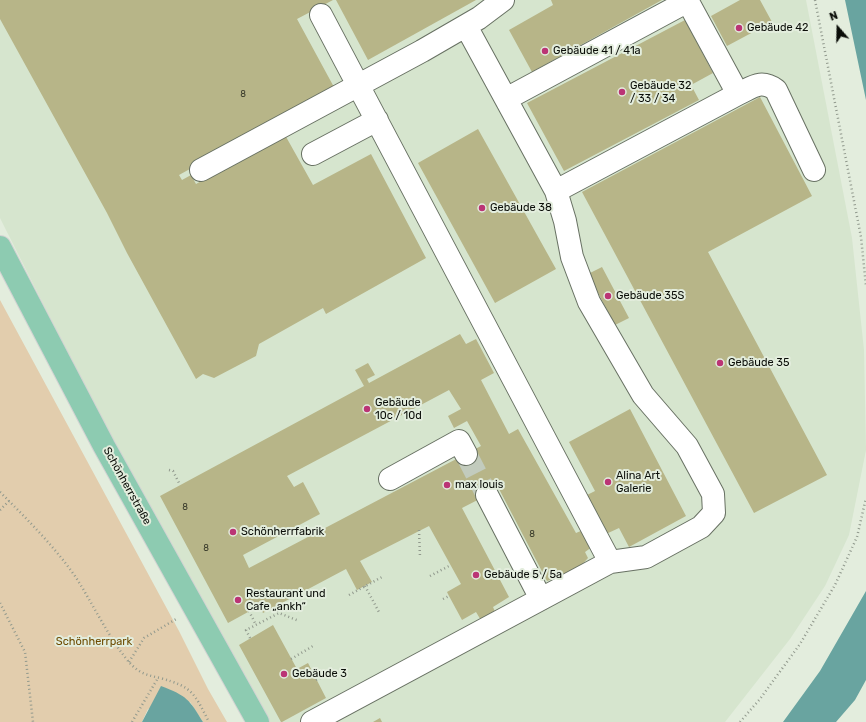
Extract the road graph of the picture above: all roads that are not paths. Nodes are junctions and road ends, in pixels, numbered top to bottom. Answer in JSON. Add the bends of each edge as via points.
{"nodes":[{"id":1,"x":503,"y":0,"type":"edge"},
{"id":2,"x":687,"y":0,"type":"edge"},
{"id":3,"x":321,"y":15,"type":"dead end"},
{"id":4,"x":466,"y":26,"type":"junction"},
{"id":5,"x":358,"y":85,"type":"junction"},
{"id":6,"x":738,"y":94,"type":"junction"},
{"id":7,"x":506,"y":99,"type":"junction"},
{"id":8,"x":377,"y":120,"type":"junction"},
{"id":9,"x":313,"y":154,"type":"dead end"},
{"id":10,"x":201,"y":170,"type":"dead end"},
{"id":11,"x":814,"y":170,"type":"dead end"},
{"id":12,"x":556,"y":191,"type":"junction"},
{"id":13,"x":0,"y":247,"type":"edge"},
{"id":14,"x":466,"y":454,"type":"tunnel mouth"},
{"id":15,"x":390,"y":479,"type":"dead end"},
{"id":16,"x":487,"y":495,"type":"tunnel mouth"},
{"id":17,"x":610,"y":562,"type":"junction"},
{"id":18,"x":541,"y":599,"type":"junction"},
{"id":19,"x":258,"y":722,"type":"edge"},
{"id":20,"x":312,"y":722,"type":"edge"}],
"edges":[{"from":1,"to":4,"type":"lane"},
{"from":2,"to":6,"type":"lane"},
{"from":2,"to":7,"type":"lane"},
{"from":3,"to":5,"type":"lane"},
{"from":4,"to":5,"type":"lane"},
{"from":4,"to":7,"type":"lane"},
{"from":5,"to":8,"type":"lane"},
{"from":5,"to":10,"type":"lane"},
{"from":6,"to":11,"type":"lane","via":[[756,85],[765,84],[776,90]]},
{"from":6,"to":12,"type":"lane"},
{"from":7,"to":12,"type":"lane"},
{"from":8,"to":9,"type":"lane"},
{"from":8,"to":17,"type":"lane"},
{"from":12,"to":17,"type":"lane","via":[[572,257],[589,302],[643,395],[687,446],[714,494],[714,513],[702,527],[646,556]]},
{"from":13,"to":19,"type":"main road","name":"Schönherrstraße","via":[[104,446]]},
{"from":14,"to":15,"type":"lane","via":[[459,441]]},
{"from":16,"to":18,"type":"lane"},
{"from":17,"to":18,"type":"lane"},
{"from":18,"to":20,"type":"lane"}]}
